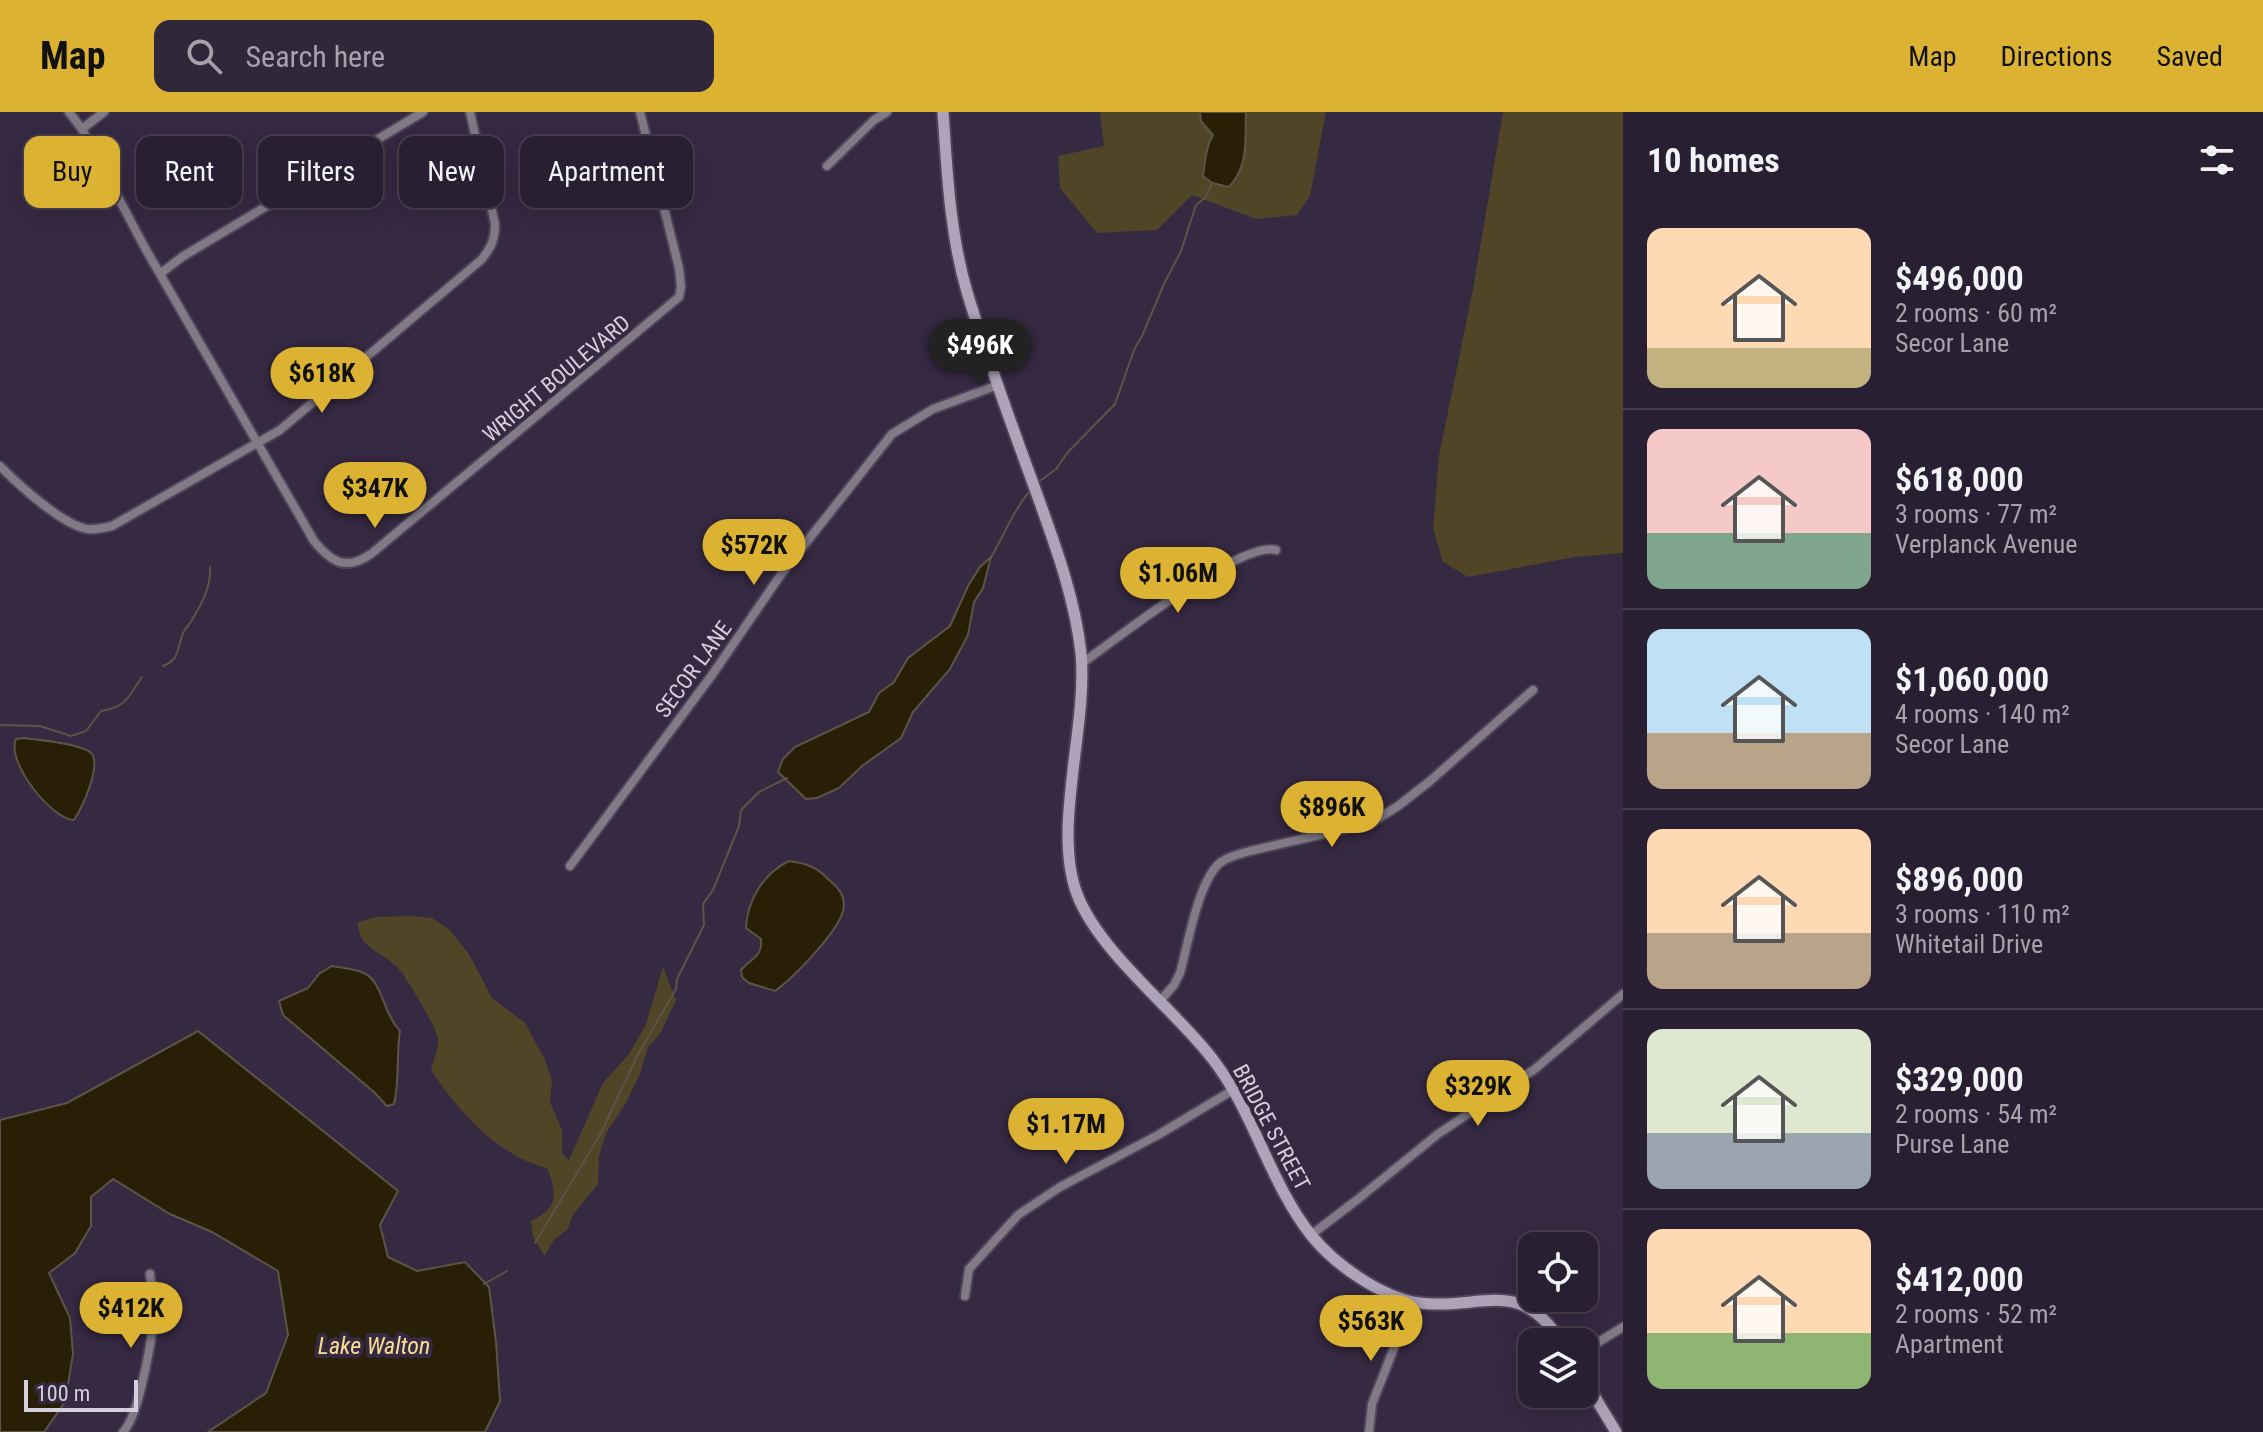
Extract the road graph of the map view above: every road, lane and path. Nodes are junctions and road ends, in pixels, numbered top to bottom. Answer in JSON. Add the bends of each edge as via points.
{"nodes":[{"id":1,"x":69,"y":112,"type":"edge"},
{"id":2,"x":104,"y":112,"type":"edge"},
{"id":3,"x":423,"y":112,"type":"edge"},
{"id":4,"x":470,"y":112,"type":"edge"},
{"id":5,"x":640,"y":112,"type":"edge"},
{"id":6,"x":887,"y":112,"type":"edge"},
{"id":7,"x":943,"y":112,"type":"edge"},
{"id":8,"x":82,"y":129,"type":"junction"},
{"id":9,"x":827,"y":166,"type":"dead end"},
{"id":10,"x":161,"y":273,"type":"junction"},
{"id":11,"x":998,"y":385,"type":"junction"},
{"id":12,"x":259,"y":443,"type":"junction"},
{"id":13,"x":0,"y":466,"type":"edge"},
{"id":14,"x":1276,"y":550,"type":"dead end"},
{"id":15,"x":1081,"y":658,"type":"junction"},
{"id":16,"x":1533,"y":690,"type":"dead end"},
{"id":17,"x":570,"y":866,"type":"dead end"},
{"id":18,"x":1623,"y":994,"type":"edge"},
{"id":19,"x":1160,"y":1001,"type":"junction"},
{"id":20,"x":1233,"y":1090,"type":"junction"},
{"id":21,"x":1311,"y":1235,"type":"junction"},
{"id":22,"x":150,"y":1274,"type":"dead end"},
{"id":23,"x":965,"y":1296,"type":"dead end"},
{"id":24,"x":1406,"y":1300,"type":"junction"},
{"id":25,"x":1623,"y":1327,"type":"edge"},
{"id":26,"x":1549,"y":1328,"type":"edge"},
{"id":27,"x":1598,"y":1342,"type":"edge"},
{"id":28,"x":1598,"y":1402,"type":"edge"},
{"id":29,"x":123,"y":1432,"type":"edge"},
{"id":30,"x":1369,"y":1432,"type":"edge"},
{"id":31,"x":1616,"y":1432,"type":"edge"}],
"edges":[{"from":1,"to":8,"type":"street","name":"WRIGHT BOULEVARD"},
{"from":2,"to":8,"type":"street"},
{"from":3,"to":10,"type":"street"},
{"from":4,"to":12,"type":"street","via":[[495,224],[491,248]]},
{"from":5,"to":12,"type":"street","name":"WRIGHT BOULEVARD","via":[[679,268],[681,287],[673,304],[359,562],[343,564],[323,553]]},
{"from":6,"to":9,"type":"street"},
{"from":7,"to":11,"type":"main road","name":"BRIDGE STREET","via":[[957,249]]},
{"from":8,"to":10,"type":"street","name":"WRIGHT BOULEVARD"},
{"from":10,"to":12,"type":"street","name":"WRIGHT BOULEVARD"},
{"from":11,"to":15,"type":"main road","name":"BRIDGE STREET","via":[[1068,585]]},
{"from":11,"to":17,"type":"street","name":"SECOR LANE","via":[[933,409],[892,434],[782,573]]},
{"from":12,"to":13,"type":"street","via":[[102,529],[78,526],[54,512]]},
{"from":14,"to":15,"type":"street","via":[[1260,549],[1217,570]]},
{"from":15,"to":19,"type":"main road","name":"BRIDGE STREET","via":[[1069,817],[1072,881],[1099,935]]},
{"from":16,"to":19,"type":"street","via":[[1430,781],[1371,823],[1250,851],[1219,864],[1206,881],[1180,973]]},
{"from":18,"to":21,"type":"street","via":[[1535,1069],[1438,1134]]},
{"from":19,"to":20,"type":"main road","name":"BRIDGE STREET","via":[[1211,1056]]},
{"from":20,"to":21,"type":"main road","name":"BRIDGE STREET"},
{"from":20,"to":23,"type":"street","via":[[1018,1215],[969,1269]]},
{"from":21,"to":24,"type":"main road","name":"BRIDGE STREET","via":[[1365,1282]]},
{"from":22,"to":29,"type":"street","via":[[154,1304],[141,1391]]},
{"from":24,"to":26,"type":"main road","name":"BRIDGE STREET","via":[[1513,1302],[1536,1313]]},
{"from":24,"to":30,"type":"street","via":[[1372,1404]]},
{"from":25,"to":27,"type":"street"},
{"from":28,"to":31,"type":"main road"}]}
